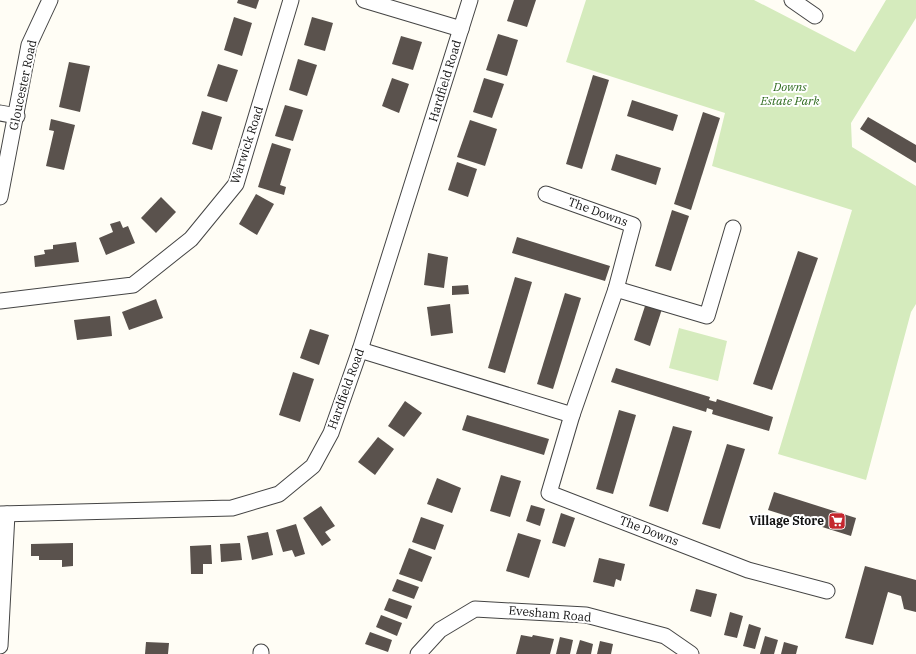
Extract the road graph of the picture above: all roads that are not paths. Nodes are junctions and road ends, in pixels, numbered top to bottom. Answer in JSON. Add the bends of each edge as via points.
{"nodes":[{"id":1,"x":50,"y":0,"type":"edge"},
{"id":2,"x":291,"y":0,"type":"edge"},
{"id":3,"x":364,"y":0,"type":"edge"},
{"id":4,"x":470,"y":0,"type":"edge"},
{"id":5,"x":792,"y":0,"type":"edge"},
{"id":6,"x":814,"y":16,"type":"dead end"},
{"id":7,"x":461,"y":29,"type":"junction"},
{"id":8,"x":0,"y":113,"type":"edge"},
{"id":9,"x":17,"y":116,"type":"junction"},
{"id":10,"x":546,"y":194,"type":"dead end"},
{"id":11,"x":0,"y":197,"type":"edge"},
{"id":12,"x":733,"y":228,"type":"dead end"},
{"id":13,"x":616,"y":289,"type":"junction"},
{"id":14,"x":0,"y":301,"type":"edge"},
{"id":15,"x":360,"y":350,"type":"junction"},
{"id":16,"x":572,"y":415,"type":"junction"},
{"id":17,"x":4,"y":514,"type":"edge"},
{"id":18,"x":827,"y":591,"type":"dead end"},
{"id":19,"x":0,"y":646,"type":"edge"},
{"id":20,"x":418,"y":654,"type":"edge"},
{"id":21,"x":691,"y":654,"type":"edge"}],
"edges":[{"from":1,"to":9,"type":"street","name":"Gloucester Road","via":[[29,45]]},
{"from":2,"to":14,"type":"street","name":"Warwick Road","via":[[236,184],[191,239],[133,285]]},
{"from":3,"to":7,"type":"street"},
{"from":4,"to":7,"type":"street","name":"Hardfield Road"},
{"from":5,"to":6,"type":"street"},
{"from":7,"to":15,"type":"street","name":"Hardfield Road"},
{"from":8,"to":9,"type":"street"},
{"from":9,"to":11,"type":"street","name":"Gloucester Road"},
{"from":10,"to":13,"type":"street","name":"The Downs","via":[[633,225]]},
{"from":12,"to":13,"type":"street","via":[[707,316]]},
{"from":13,"to":16,"type":"street","name":"The Downs"},
{"from":15,"to":16,"type":"street"},
{"from":15,"to":17,"type":"street","name":"Hardfield Road","via":[[331,433],[313,466],[279,494],[232,508]]},
{"from":16,"to":18,"type":"street","name":"The Downs","via":[[549,493],[748,570]]},
{"from":17,"to":19,"type":"street"},
{"from":20,"to":21,"type":"street","name":"Evesham Road","via":[[440,630],[474,609],[586,615],[665,636]]}]}
